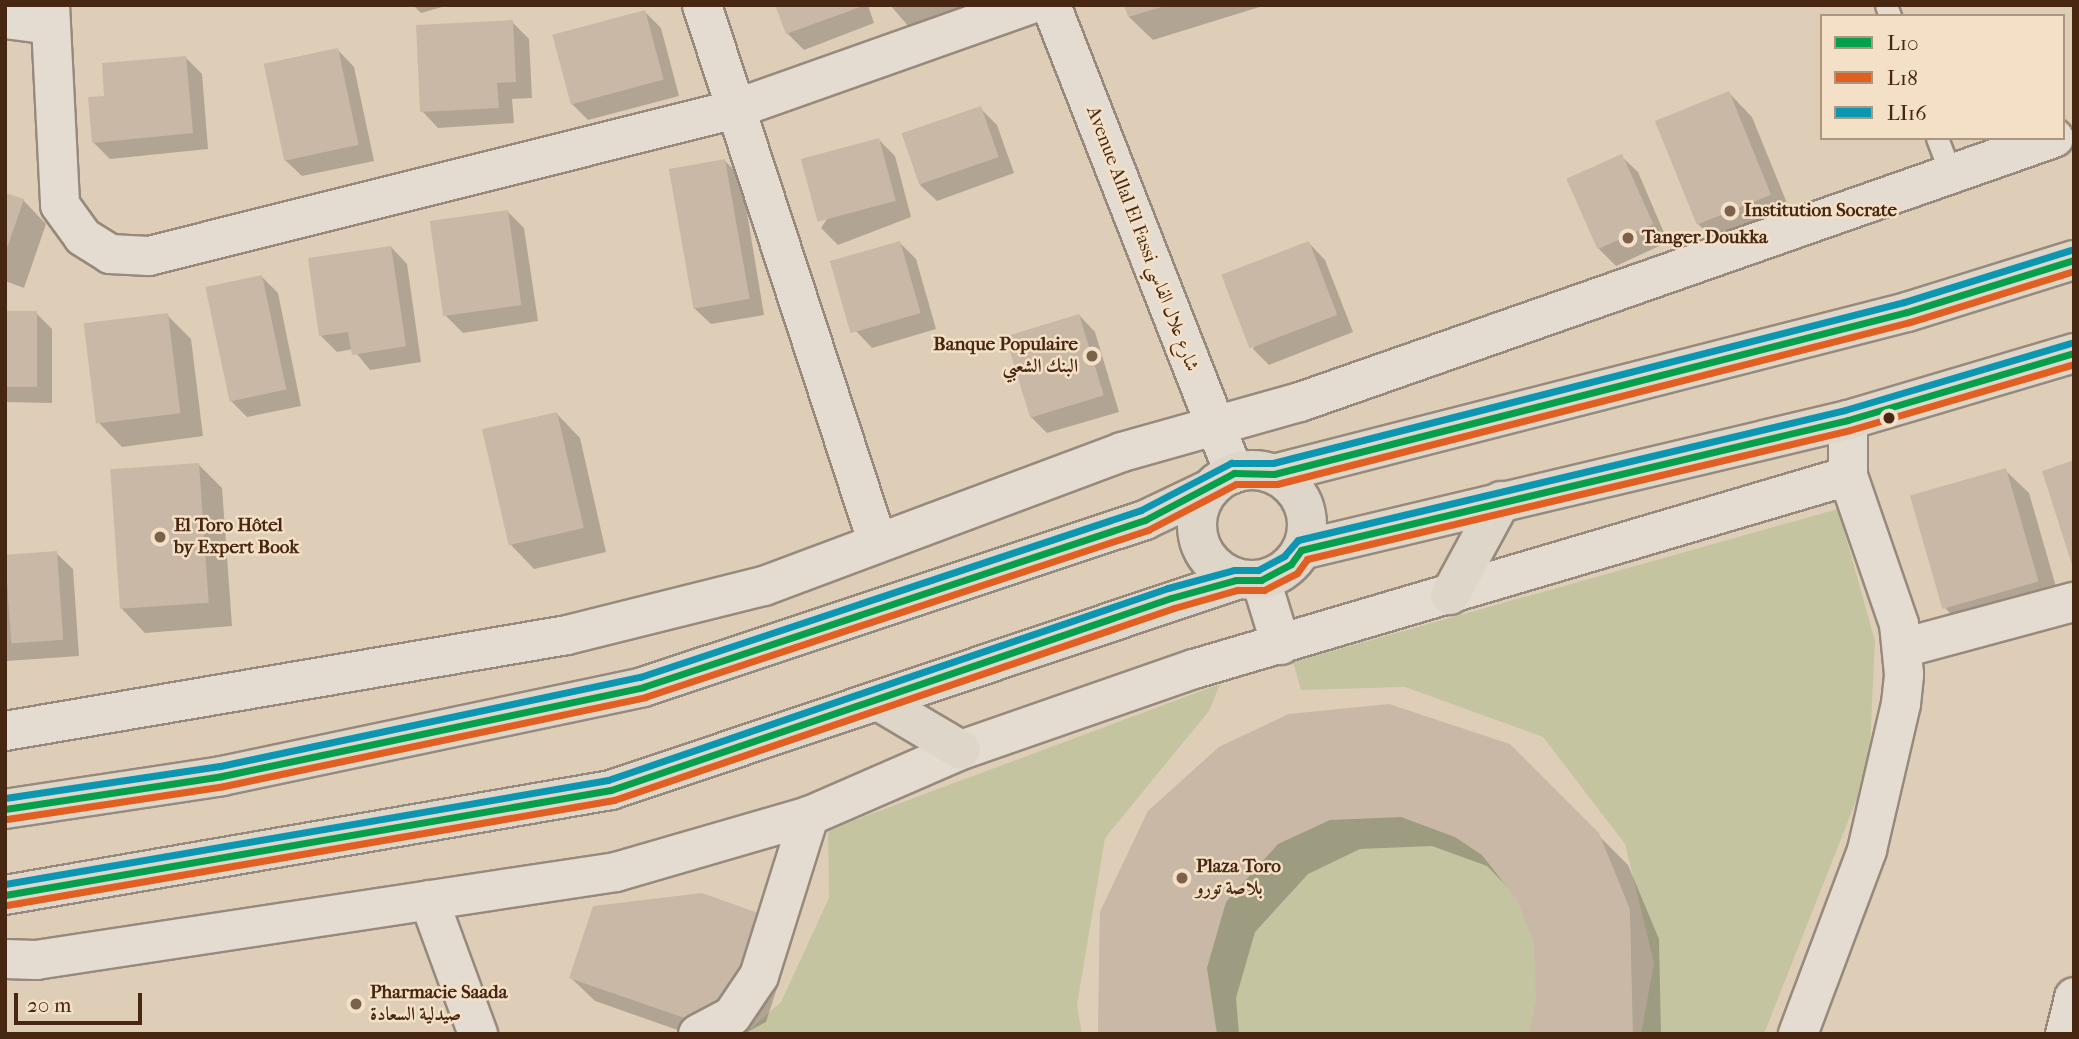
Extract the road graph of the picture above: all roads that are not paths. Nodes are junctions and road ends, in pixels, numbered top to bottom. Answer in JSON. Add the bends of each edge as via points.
{"nodes":[{"id":1,"x":702,"y":5,"type":"edge"},
{"id":2,"x":1028,"y":5,"type":"edge"},
{"id":3,"x":1051,"y":5,"type":"edge"},
{"id":4,"x":50,"y":15,"type":"edge"},
{"id":5,"x":5,"y":19,"type":"edge"},
{"id":6,"x":732,"y":110,"type":"junction"},
{"id":7,"x":1938,"y":140,"type":"edge"},
{"id":8,"x":2048,"y":140,"type":"edge"},
{"id":9,"x":1951,"y":174,"type":"junction"},
{"id":10,"x":2074,"y":260,"type":"edge"},
{"id":11,"x":2074,"y":353,"type":"edge"},
{"id":12,"x":1848,"y":420,"type":"junction"},
{"id":13,"x":1215,"y":425,"type":"junction"},
{"id":14,"x":1274,"y":474,"type":"junction"},
{"id":15,"x":1848,"y":477,"type":"junction"},
{"id":16,"x":1221,"y":481,"type":"junction"},
{"id":17,"x":1501,"y":501,"type":"junction"},
{"id":18,"x":877,"y":541,"type":"junction"},
{"id":19,"x":1301,"y":550,"type":"junction"},
{"id":20,"x":1249,"y":580,"type":"junction"},
{"id":21,"x":1450,"y":595,"type":"junction"},
{"id":22,"x":2074,"y":602,"type":"edge"},
{"id":23,"x":1281,"y":645,"type":"junction"},
{"id":24,"x":1903,"y":648,"type":"junction"},
{"id":25,"x":877,"y":701,"type":"junction"},
{"id":26,"x":5,"y":731,"type":"edge"},
{"id":27,"x":961,"y":750,"type":"junction"},
{"id":28,"x":5,"y":809,"type":"edge"},
{"id":29,"x":809,"y":816,"type":"junction"},
{"id":30,"x":5,"y":895,"type":"edge"},
{"id":31,"x":429,"y":900,"type":"junction"},
{"id":32,"x":5,"y":959,"type":"edge"},
{"id":33,"x":2074,"y":997,"type":"edge"},
{"id":34,"x":478,"y":1034,"type":"edge"},
{"id":35,"x":698,"y":1034,"type":"edge"},
{"id":36,"x":1797,"y":1034,"type":"edge"},
{"id":37,"x":2065,"y":1034,"type":"edge"}],
"edges":[{"from":1,"to":6,"type":"street"},
{"from":2,"to":6,"type":"street"},
{"from":3,"to":13,"type":"street","name":"Avenue Allal El Fassi شارع علال الفاسي"},
{"from":4,"to":5,"type":"street"},
{"from":4,"to":6,"type":"street","via":[[60,205],[83,237],[110,254],[168,254]]},
{"from":6,"to":18,"type":"street"},
{"from":7,"to":9,"type":"lane"},
{"from":8,"to":9,"type":"street"},
{"from":9,"to":13,"type":"street","via":[[1300,402]]},
{"from":10,"to":14,"type":"highway","via":[[1907,312]]},
{"from":11,"to":12,"type":"highway"},
{"from":12,"to":15,"type":"street"},
{"from":12,"to":17,"type":"highway"},
{"from":13,"to":16,"type":"street","name":"Avenue Allal El Fassi شارع علال الفاسي"},
{"from":13,"to":18,"type":"street","via":[[1122,452]]},
{"from":14,"to":16,"type":"highway"},
{"from":14,"to":19,"type":"highway","via":[[1289,484],[1303,506],[1307,533]]},
{"from":15,"to":21,"type":"street"},
{"from":15,"to":24,"type":"street","via":[[1891,597]]},
{"from":16,"to":20,"type":"highway","via":[[1199,510],[1198,531],[1204,552],[1218,569]]},
{"from":16,"to":28,"type":"highway","via":[[1145,520],[643,687],[222,776]]},
{"from":17,"to":19,"type":"highway"},
{"from":17,"to":21,"type":"highway"},
{"from":18,"to":26,"type":"street","via":[[764,586],[567,635]]},
{"from":19,"to":20,"type":"highway","via":[[1291,564]]},
{"from":20,"to":23,"type":"street"},
{"from":20,"to":25,"type":"highway"},
{"from":21,"to":23,"type":"street"},
{"from":22,"to":24,"type":"street"},
{"from":23,"to":27,"type":"street","via":[[1194,669]]},
{"from":24,"to":36,"type":"street","via":[[1902,704],[1867,850]]},
{"from":25,"to":27,"type":"highway"},
{"from":25,"to":30,"type":"highway","via":[[611,790]]},
{"from":27,"to":29,"type":"street"},
{"from":29,"to":31,"type":"street","via":[[616,872]]},
{"from":29,"to":35,"type":"street","via":[[759,976],[732,1016]]},
{"from":31,"to":32,"type":"street","via":[[36,960]]},
{"from":31,"to":34,"type":"street"},
{"from":33,"to":37,"type":"street"}]}
